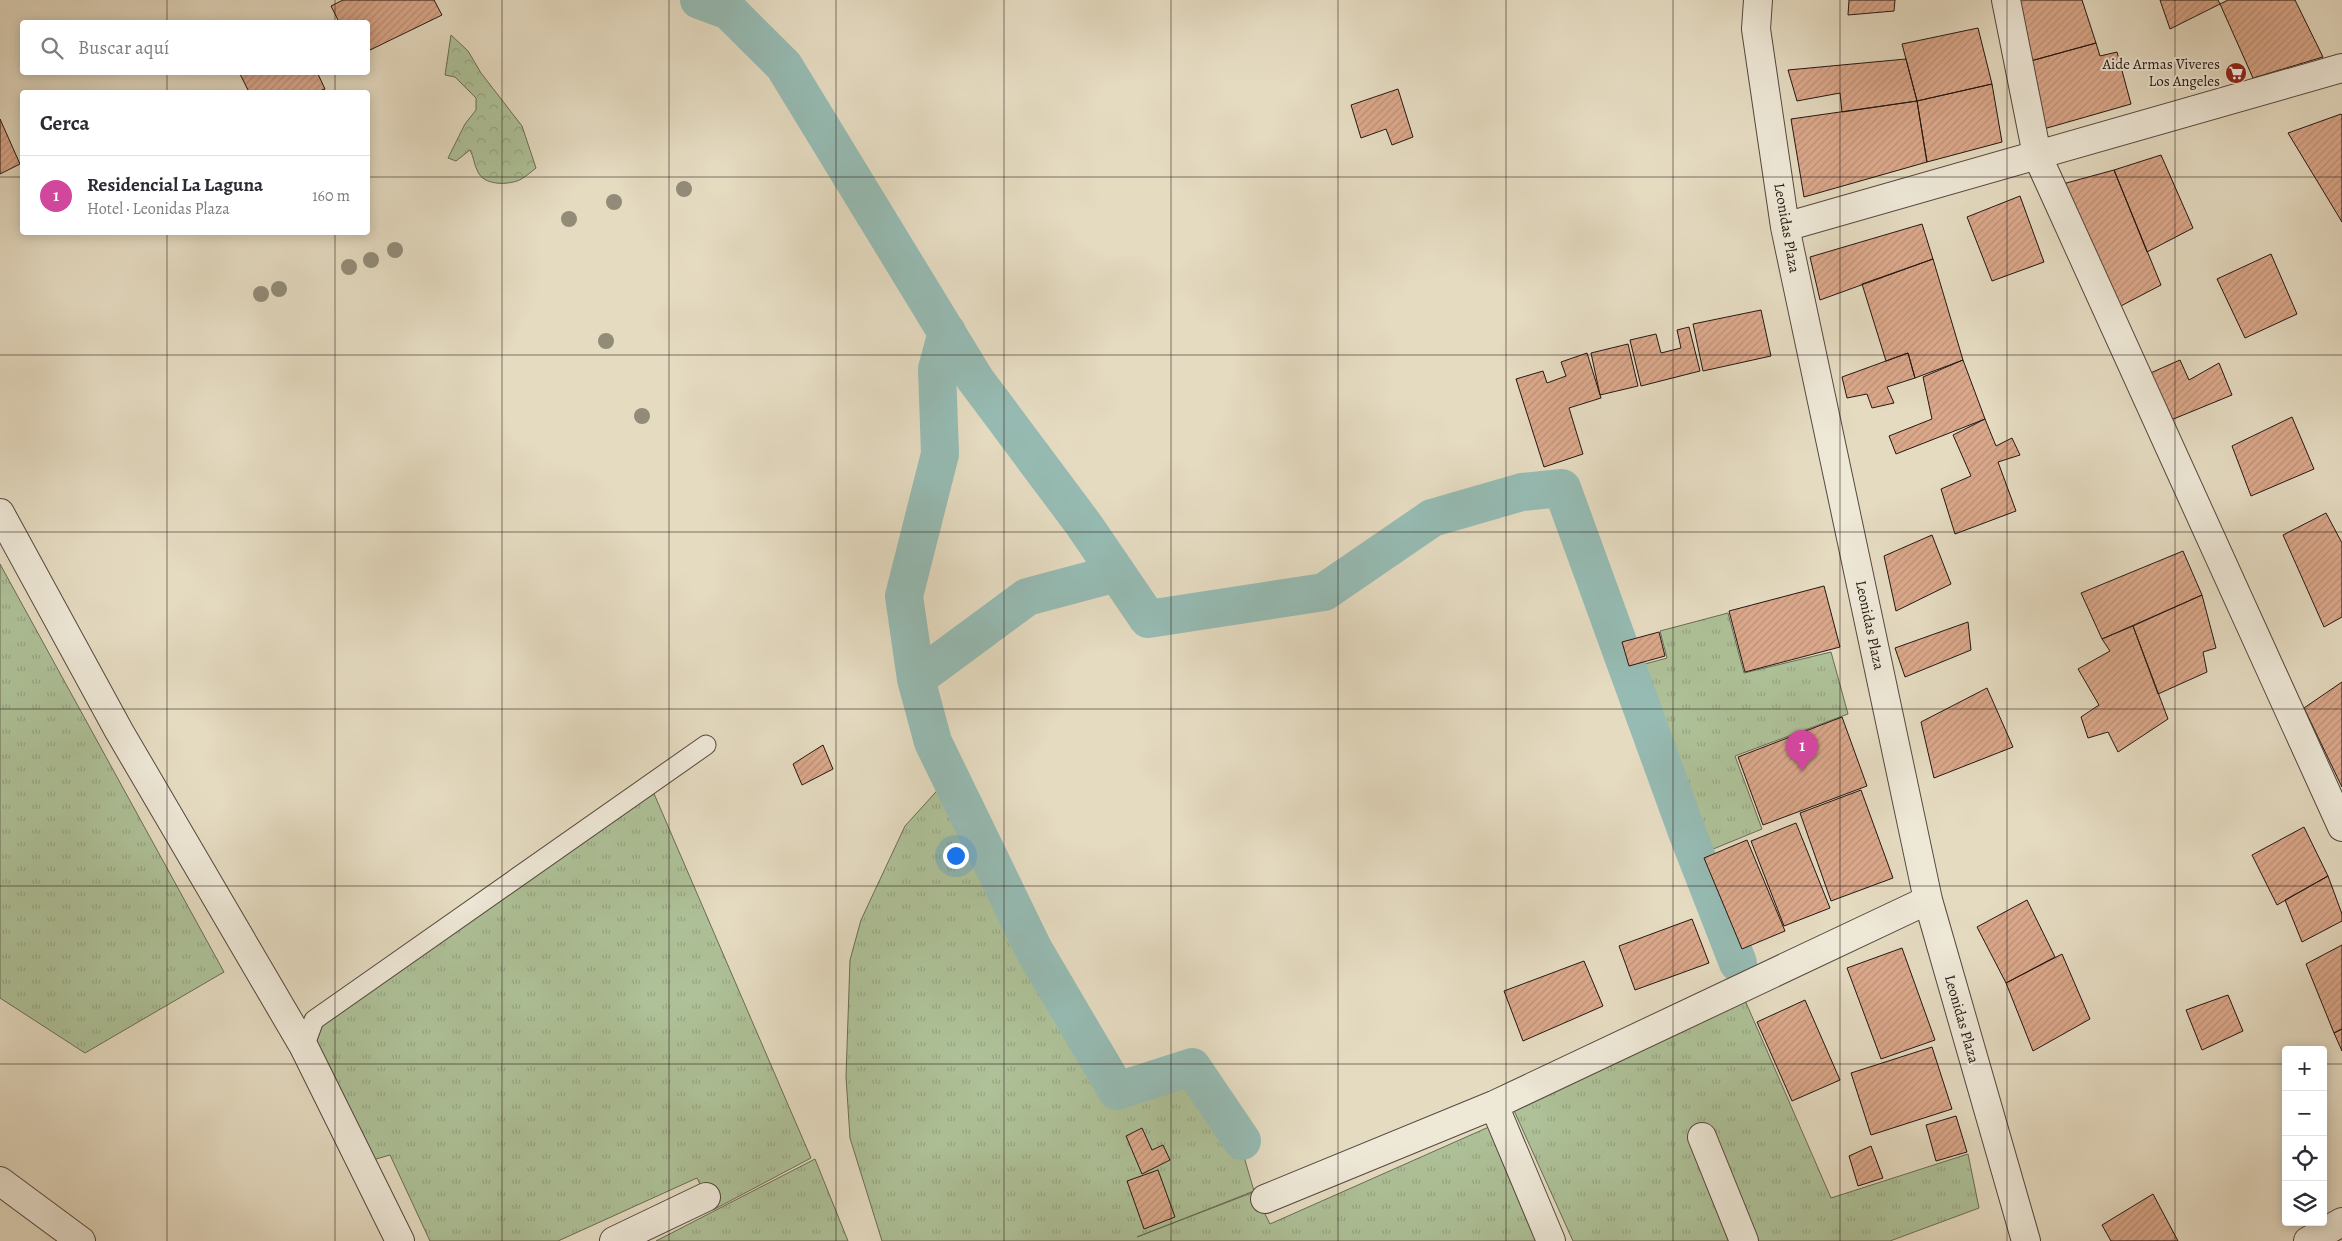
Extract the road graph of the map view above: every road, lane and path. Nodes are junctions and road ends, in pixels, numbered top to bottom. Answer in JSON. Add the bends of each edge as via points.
{"nodes":[{"id":1,"x":1758,"y":0,"type":"edge"},
{"id":2,"x":2006,"y":0,"type":"edge"},
{"id":3,"x":2342,"y":68,"type":"edge"},
{"id":4,"x":2037,"y":155,"type":"junction"},
{"id":5,"x":1785,"y":227,"type":"junction"},
{"id":6,"x":0,"y":513,"type":"edge"},
{"id":7,"x":706,"y":745,"type":"dead end"},
{"id":8,"x":2342,"y":827,"type":"edge"},
{"id":9,"x":1928,"y":900,"type":"junction"},
{"id":10,"x":304,"y":1047,"type":"junction"},
{"id":11,"x":1494,"y":1105,"type":"junction"},
{"id":12,"x":1702,"y":1137,"type":"dead end"},
{"id":13,"x":0,"y":1181,"type":"edge"},
{"id":14,"x":706,"y":1198,"type":"dead end"},
{"id":15,"x":1265,"y":1199,"type":"dead end"},
{"id":16,"x":2342,"y":1222,"type":"edge"},
{"id":17,"x":81,"y":1241,"type":"edge"},
{"id":18,"x":400,"y":1241,"type":"edge"},
{"id":19,"x":614,"y":1241,"type":"edge"},
{"id":20,"x":1551,"y":1241,"type":"edge"},
{"id":21,"x":1744,"y":1241,"type":"edge"},
{"id":22,"x":2026,"y":1241,"type":"edge"},
{"id":23,"x":2308,"y":1241,"type":"edge"}],
"edges":[{"from":1,"to":5,"type":"street","name":"Leonidas Plaza","via":[[1756,29]]},
{"from":2,"to":4,"type":"street"},
{"from":3,"to":4,"type":"street"},
{"from":4,"to":5,"type":"street"},
{"from":4,"to":8,"type":"street"},
{"from":5,"to":9,"type":"street","name":"Leonidas Plaza"},
{"from":6,"to":10,"type":"street","via":[[119,732]]},
{"from":7,"to":10,"type":"lane","via":[[314,1020]]},
{"from":9,"to":11,"type":"street"},
{"from":9,"to":22,"type":"street","name":"Leonidas Plaza"},
{"from":10,"to":18,"type":"street"},
{"from":11,"to":15,"type":"street"},
{"from":11,"to":20,"type":"street"},
{"from":12,"to":21,"type":"street"},
{"from":13,"to":17,"type":"street"},
{"from":14,"to":19,"type":"street"},
{"from":16,"to":23,"type":"street"}]}
